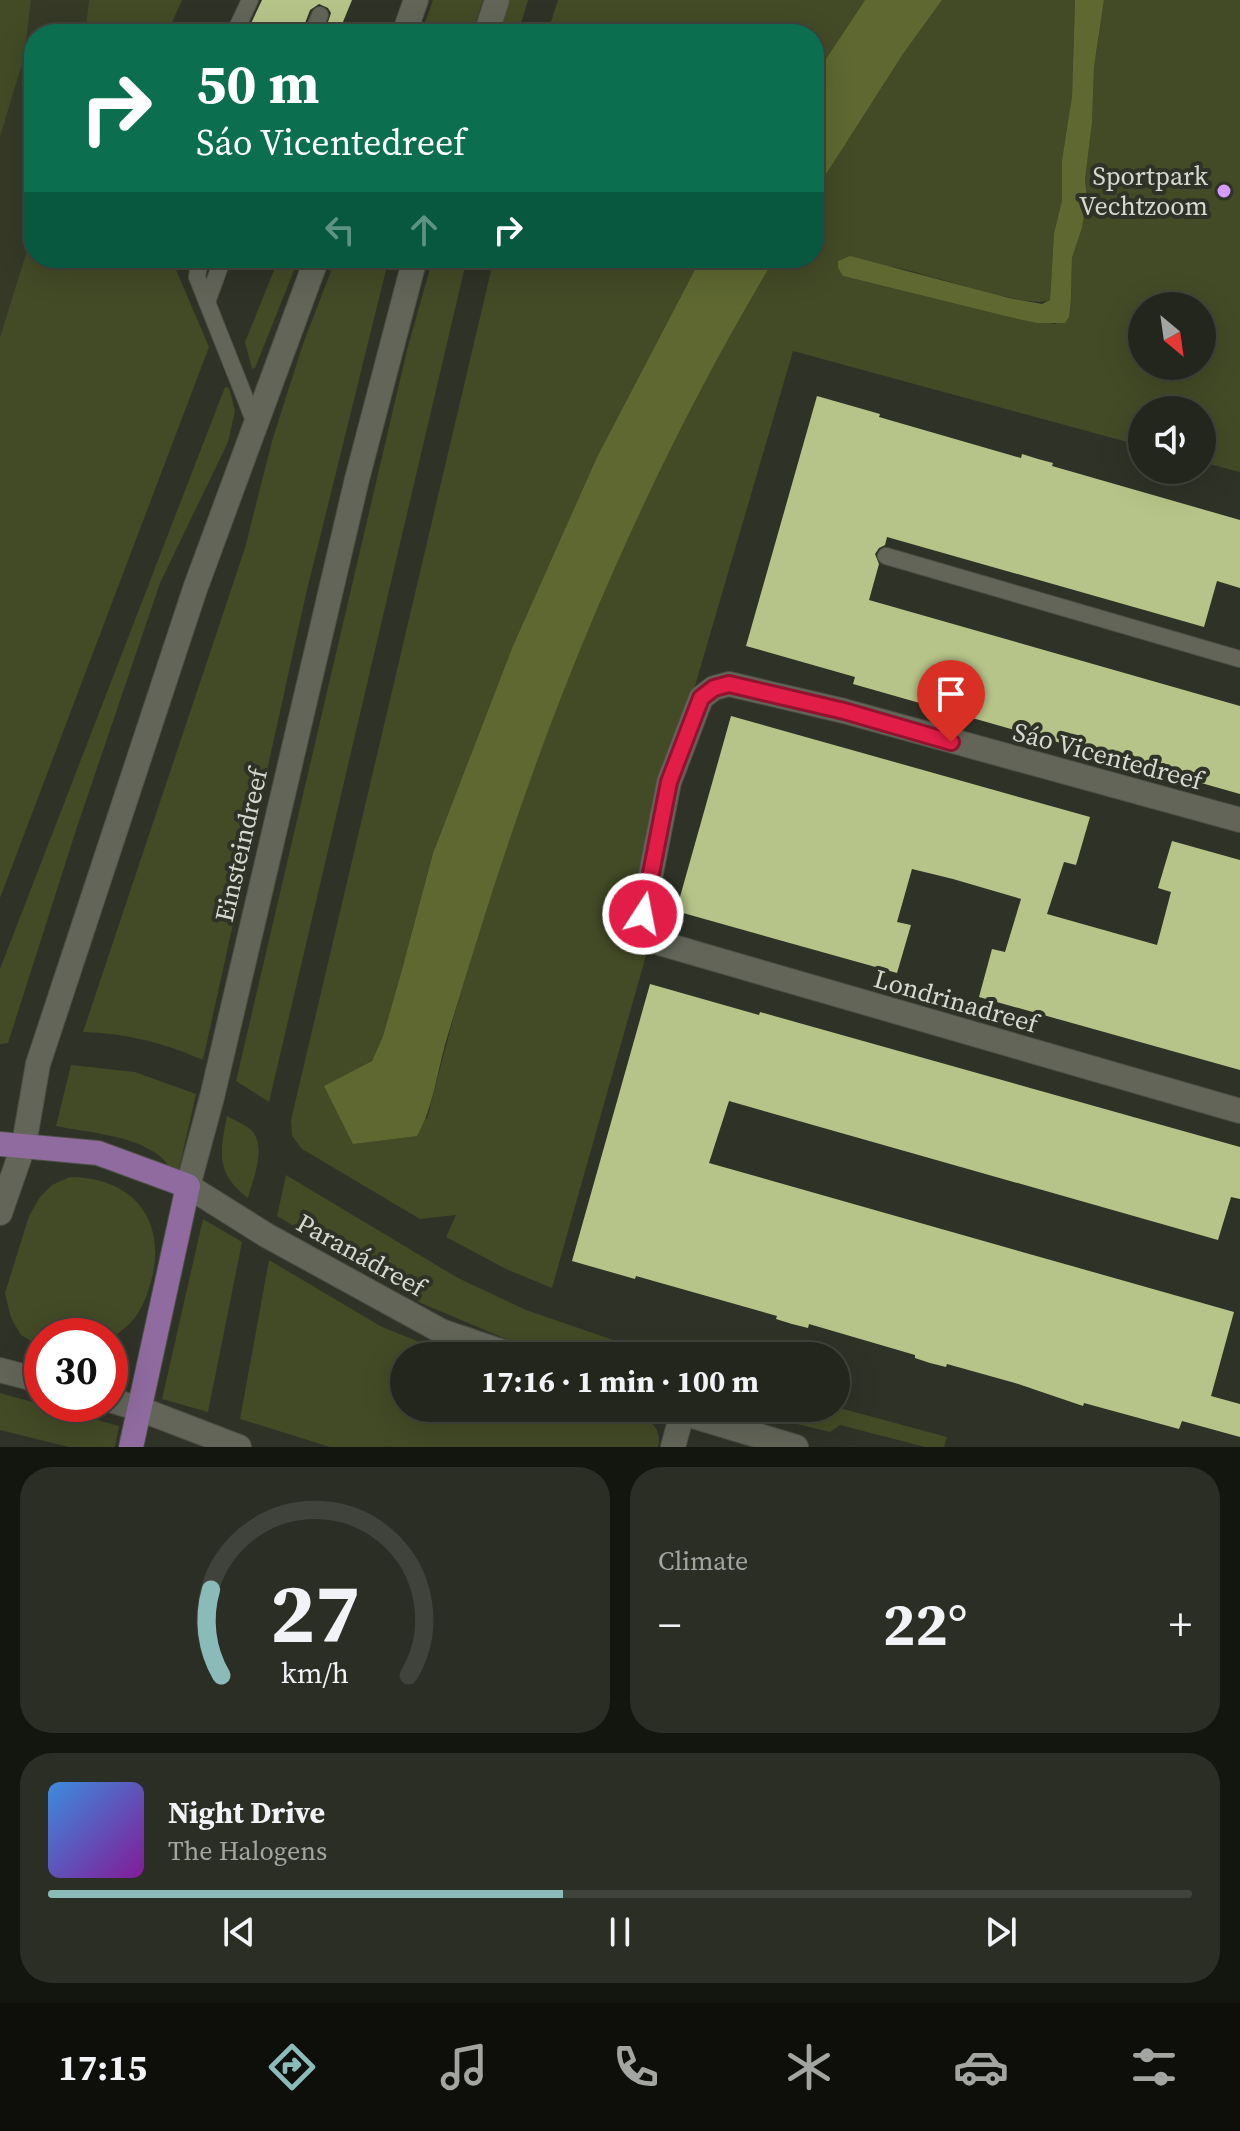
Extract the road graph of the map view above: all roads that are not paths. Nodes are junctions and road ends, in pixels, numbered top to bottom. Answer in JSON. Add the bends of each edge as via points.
{"nodes":[{"id":1,"x":416,"y":0,"type":"edge"},
{"id":2,"x":497,"y":0,"type":"edge"},
{"id":3,"x":252,"y":1,"type":"edge"},
{"id":4,"x":320,"y":15,"type":"dead end"},
{"id":5,"x":239,"y":24,"type":"edge"},
{"id":6,"x":316,"y":24,"type":"edge"},
{"id":7,"x":408,"y":24,"type":"edge"},
{"id":8,"x":489,"y":24,"type":"edge"},
{"id":9,"x":198,"y":268,"type":"edge"},
{"id":10,"x":219,"y":268,"type":"edge"},
{"id":11,"x":313,"y":268,"type":"edge"},
{"id":12,"x":412,"y":268,"type":"edge"},
{"id":13,"x":207,"y":302,"type":"junction"},
{"id":14,"x":255,"y":423,"type":"junction"},
{"id":15,"x":886,"y":556,"type":"dead end"},
{"id":16,"x":1240,"y":659,"type":"edge"},
{"id":17,"x":1240,"y":820,"type":"edge"},
{"id":18,"x":656,"y":942,"type":"joint"},
{"id":19,"x":1240,"y":1111,"type":"edge"},
{"id":20,"x":12,"y":1144,"type":"edge"},
{"id":21,"x":188,"y":1186,"type":"junction"},
{"id":22,"x":0,"y":1213,"type":"edge"},
{"id":23,"x":474,"y":1342,"type":"edge"},
{"id":24,"x":0,"y":1370,"type":"edge"},
{"id":25,"x":24,"y":1376,"type":"edge"},
{"id":26,"x":128,"y":1405,"type":"edge"},
{"id":27,"x":140,"y":1409,"type":"junction"},
{"id":28,"x":674,"y":1422,"type":"edge"},
{"id":29,"x":711,"y":1422,"type":"edge"},
{"id":30,"x":131,"y":1447,"type":"edge"},
{"id":31,"x":239,"y":1447,"type":"edge"},
{"id":32,"x":673,"y":1447,"type":"edge"},
{"id":33,"x":796,"y":1447,"type":"edge"}],
"edges":[{"from":1,"to":7,"type":"main road"},
{"from":2,"to":8,"type":"main road"},
{"from":3,"to":5,"type":"lane"},
{"from":4,"to":6,"type":"lane"},
{"from":9,"to":13,"type":"lane"},
{"from":10,"to":13,"type":"lane"},
{"from":11,"to":14,"type":"main road"},
{"from":12,"to":21,"type":"main road","name":"Einsteindreef"},
{"from":13,"to":14,"type":"lane"},
{"from":14,"to":20,"type":"main road"},
{"from":15,"to":16,"type":"lane"},
{"from":17,"to":18,"type":"main road","name":"Sáo Vicentedreef","via":[[729,684],[701,698],[669,782],[643,914]]},
{"from":18,"to":19,"type":"main road","name":"Londrinadreef"},
{"from":20,"to":21,"type":"main road","via":[[98,1153]]},
{"from":20,"to":22,"type":"main road"},
{"from":21,"to":23,"type":"main road","name":"Paranádreef","via":[[441,1331]]},
{"from":21,"to":27,"type":"main road","name":"Einsteindreef"},
{"from":24,"to":25,"type":"main road"},
{"from":26,"to":27,"type":"main road"},
{"from":27,"to":30,"type":"main road","name":"Einsteindreef"},
{"from":27,"to":31,"type":"main road"},
{"from":28,"to":32,"type":"main road"},
{"from":29,"to":33,"type":"main road"}]}
